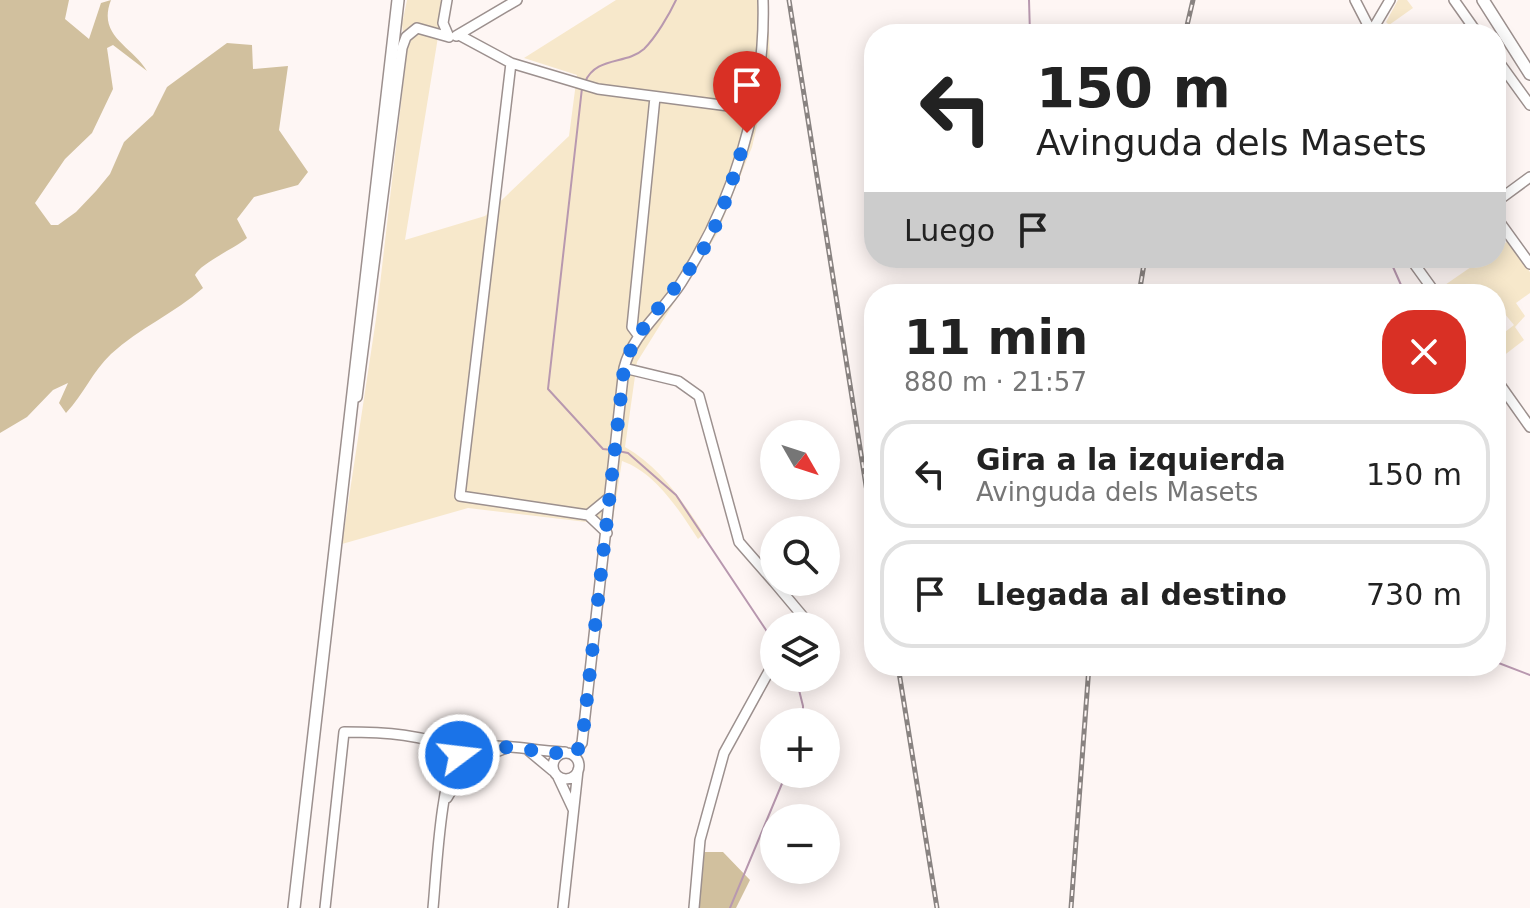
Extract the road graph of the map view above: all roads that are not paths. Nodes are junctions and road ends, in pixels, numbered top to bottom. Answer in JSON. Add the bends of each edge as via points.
{"nodes":[{"id":1,"x":398,"y":0,"type":"edge"},
{"id":2,"x":447,"y":0,"type":"edge"},
{"id":3,"x":517,"y":0,"type":"edge"},
{"id":4,"x":763,"y":0,"type":"edge"},
{"id":5,"x":1355,"y":0,"type":"edge"},
{"id":6,"x":1390,"y":0,"type":"edge"},
{"id":7,"x":1454,"y":0,"type":"edge"},
{"id":8,"x":1483,"y":0,"type":"edge"},
{"id":9,"x":1367,"y":24,"type":"edge"},
{"id":10,"x":1376,"y":24,"type":"edge"},
{"id":11,"x":1471,"y":24,"type":"edge"},
{"id":12,"x":1498,"y":24,"type":"edge"},
{"id":13,"x":454,"y":36,"type":"junction"},
{"id":14,"x":1506,"y":36,"type":"edge"},
{"id":15,"x":511,"y":63,"type":"junction"},
{"id":16,"x":1506,"y":72,"type":"edge"},
{"id":17,"x":1530,"y":74,"type":"edge"},
{"id":18,"x":655,"y":97,"type":"junction"},
{"id":19,"x":1530,"y":105,"type":"edge"},
{"id":20,"x":752,"y":109,"type":"junction"},
{"id":21,"x":1530,"y":177,"type":"edge"},
{"id":22,"x":1506,"y":195,"type":"edge"},
{"id":23,"x":1506,"y":231,"type":"edge"},
{"id":24,"x":1530,"y":264,"type":"edge"},
{"id":25,"x":638,"y":335,"type":"junction"},
{"id":26,"x":624,"y":368,"type":"junction"},
{"id":27,"x":1506,"y":393,"type":"edge"},
{"id":28,"x":1530,"y":427,"type":"edge"},
{"id":29,"x":611,"y":495,"type":"junction"},
{"id":30,"x":600,"y":508,"type":"junction"},
{"id":31,"x":588,"y":515,"type":"junction"},
{"id":32,"x":609,"y":516,"type":"junction"},
{"id":33,"x":598,"y":524,"type":"junction"},
{"id":34,"x":607,"y":533,"type":"junction"},
{"id":35,"x":333,"y":551,"type":"junction"},
{"id":36,"x":760,"y":566,"type":"edge"},
{"id":37,"x":786,"y":596,"type":"edge"},
{"id":38,"x":799,"y":612,"type":"edge"},
{"id":39,"x":760,"y":687,"type":"edge"},
{"id":40,"x":507,"y":748,"type":"junction"},
{"id":41,"x":529,"y":751,"type":"junction"},
{"id":42,"x":461,"y":752,"type":"junction"},
{"id":43,"x":570,"y":753,"type":"junction"},
{"id":44,"x":470,"y":762,"type":"junction"},
{"id":45,"x":578,"y":770,"type":"junction"},
{"id":46,"x":556,"y":774,"type":"junction"},
{"id":47,"x":445,"y":805,"type":"junction"},
{"id":48,"x":573,"y":809,"type":"junction"},
{"id":49,"x":294,"y":908,"type":"edge"},
{"id":50,"x":325,"y":908,"type":"edge"},
{"id":51,"x":433,"y":908,"type":"edge"},
{"id":52,"x":563,"y":908,"type":"edge"},
{"id":53,"x":694,"y":908,"type":"edge"}],
"edges":[{"from":1,"to":35,"type":"main road"},
{"from":2,"to":13,"type":"street","via":[[443,23]]},
{"from":3,"to":13,"type":"street"},
{"from":4,"to":20,"type":"street","via":[[764,36]]},
{"from":5,"to":9,"type":"street"},
{"from":6,"to":10,"type":"street"},
{"from":7,"to":11,"type":"street"},
{"from":8,"to":12,"type":"main road"},
{"from":13,"to":15,"type":"street"},
{"from":13,"to":35,"type":"street","via":[[417,28],[402,48],[363,365]]},
{"from":14,"to":17,"type":"main road"},
{"from":15,"to":18,"type":"street","via":[[584,85]]},
{"from":15,"to":31,"type":"street","via":[[460,496]]},
{"from":16,"to":19,"type":"street"},
{"from":18,"to":20,"type":"street"},
{"from":18,"to":25,"type":"street","via":[[632,327]]},
{"from":20,"to":25,"type":"street","via":[[732,182],[709,238],[678,288]]},
{"from":21,"to":22,"type":"street"},
{"from":23,"to":24,"type":"street"},
{"from":25,"to":26,"type":"street"},
{"from":26,"to":29,"type":"street"},
{"from":26,"to":36,"type":"street","via":[[678,381],[699,396],[739,542]]},
{"from":27,"to":28,"type":"street"},
{"from":29,"to":30,"type":"street"},
{"from":29,"to":32,"type":"street"},
{"from":30,"to":31,"type":"street"},
{"from":30,"to":32,"type":"street"},
{"from":31,"to":33,"type":"street"},
{"from":32,"to":33,"type":"street"},
{"from":32,"to":34,"type":"street"},
{"from":33,"to":34,"type":"street"},
{"from":34,"to":43,"type":"street","via":[[582,743]]},
{"from":35,"to":49,"type":"main road"},
{"from":37,"to":38,"type":"street"},
{"from":39,"to":53,"type":"street","via":[[724,753],[700,840]]},
{"from":40,"to":41,"type":"street"},
{"from":40,"to":42,"type":"street","via":[[477,744]]},
{"from":40,"to":44,"type":"street"},
{"from":41,"to":43,"type":"street"},
{"from":41,"to":46,"type":"street"},
{"from":42,"to":44,"type":"street","via":[[471,751]]},
{"from":42,"to":47,"type":"street","via":[[448,769]]},
{"from":42,"to":50,"type":"street","via":[[403,736],[344,732]]},
{"from":43,"to":45,"type":"street"},
{"from":43,"to":46,"type":"street","via":[[554,758]]},
{"from":44,"to":47,"type":"street"},
{"from":45,"to":46,"type":"street","via":[[570,779]]},
{"from":45,"to":48,"type":"street"},
{"from":46,"to":48,"type":"street"},
{"from":47,"to":51,"type":"street"},
{"from":48,"to":52,"type":"street"}]}
